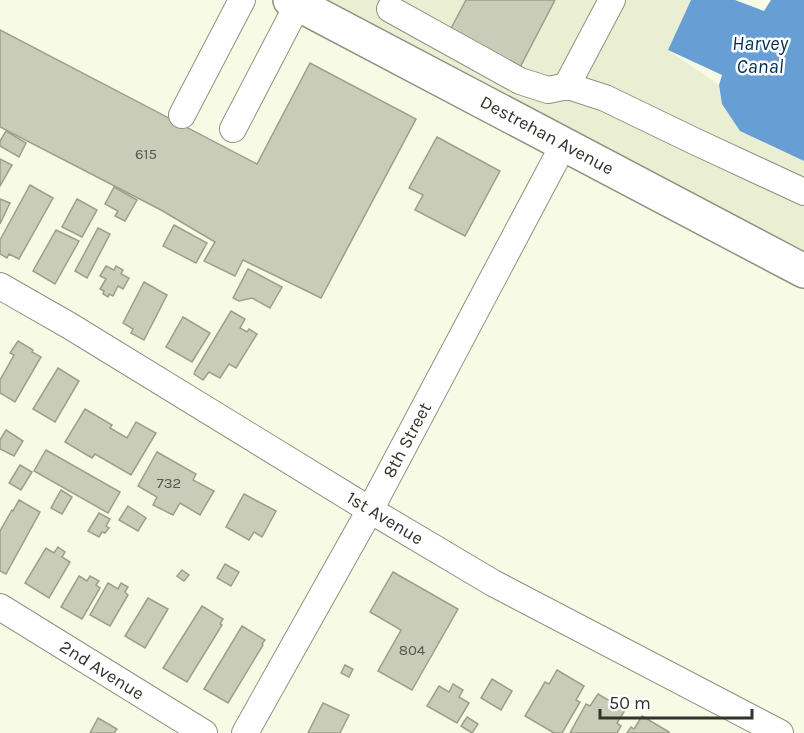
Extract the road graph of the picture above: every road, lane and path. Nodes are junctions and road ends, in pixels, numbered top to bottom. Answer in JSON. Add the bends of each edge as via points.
{"nodes":[{"id":1,"x":242,"y":0,"type":"edge"},
{"id":2,"x":612,"y":0,"type":"edge"},
{"id":3,"x":294,"y":2,"type":"edge"},
{"id":4,"x":392,"y":5,"type":"edge"},
{"id":5,"x":372,"y":43,"type":"junction"},
{"id":6,"x":566,"y":87,"type":"junction"},
{"id":7,"x":182,"y":115,"type":"dead end"},
{"id":8,"x":234,"y":129,"type":"dead end"},
{"id":9,"x":564,"y":144,"type":"junction"},
{"id":10,"x":804,"y":192,"type":"edge"},
{"id":11,"x":804,"y":271,"type":"edge"},
{"id":12,"x":0,"y":286,"type":"edge"},
{"id":13,"x":370,"y":510,"type":"junction"},
{"id":14,"x":0,"y":607,"type":"edge"},
{"id":15,"x":204,"y":733,"type":"edge"},
{"id":16,"x":245,"y":733,"type":"edge"},
{"id":17,"x":780,"y":733,"type":"edge"}],
"edges":[{"from":1,"to":7,"type":"street"},
{"from":2,"to":6,"type":"street"},
{"from":3,"to":5,"type":"main road","name":"Destrehan Avenue"},
{"from":3,"to":8,"type":"street"},
{"from":4,"to":5,"type":"street"},
{"from":4,"to":6,"type":"street","via":[[520,81],[548,90]]},
{"from":5,"to":9,"type":"main road","name":"Destrehan Avenue"},
{"from":6,"to":10,"type":"street","via":[[605,98]]},
{"from":9,"to":11,"type":"main road","name":"Destrehan Avenue"},
{"from":9,"to":13,"type":"street","name":"8th Street"},
{"from":12,"to":13,"type":"street","name":"1st Avenue"},
{"from":13,"to":16,"type":"street","name":"8th Street"},
{"from":13,"to":17,"type":"street","name":"1st Avenue","via":[[493,583]]},
{"from":14,"to":15,"type":"street","name":"2nd Avenue"}]}
